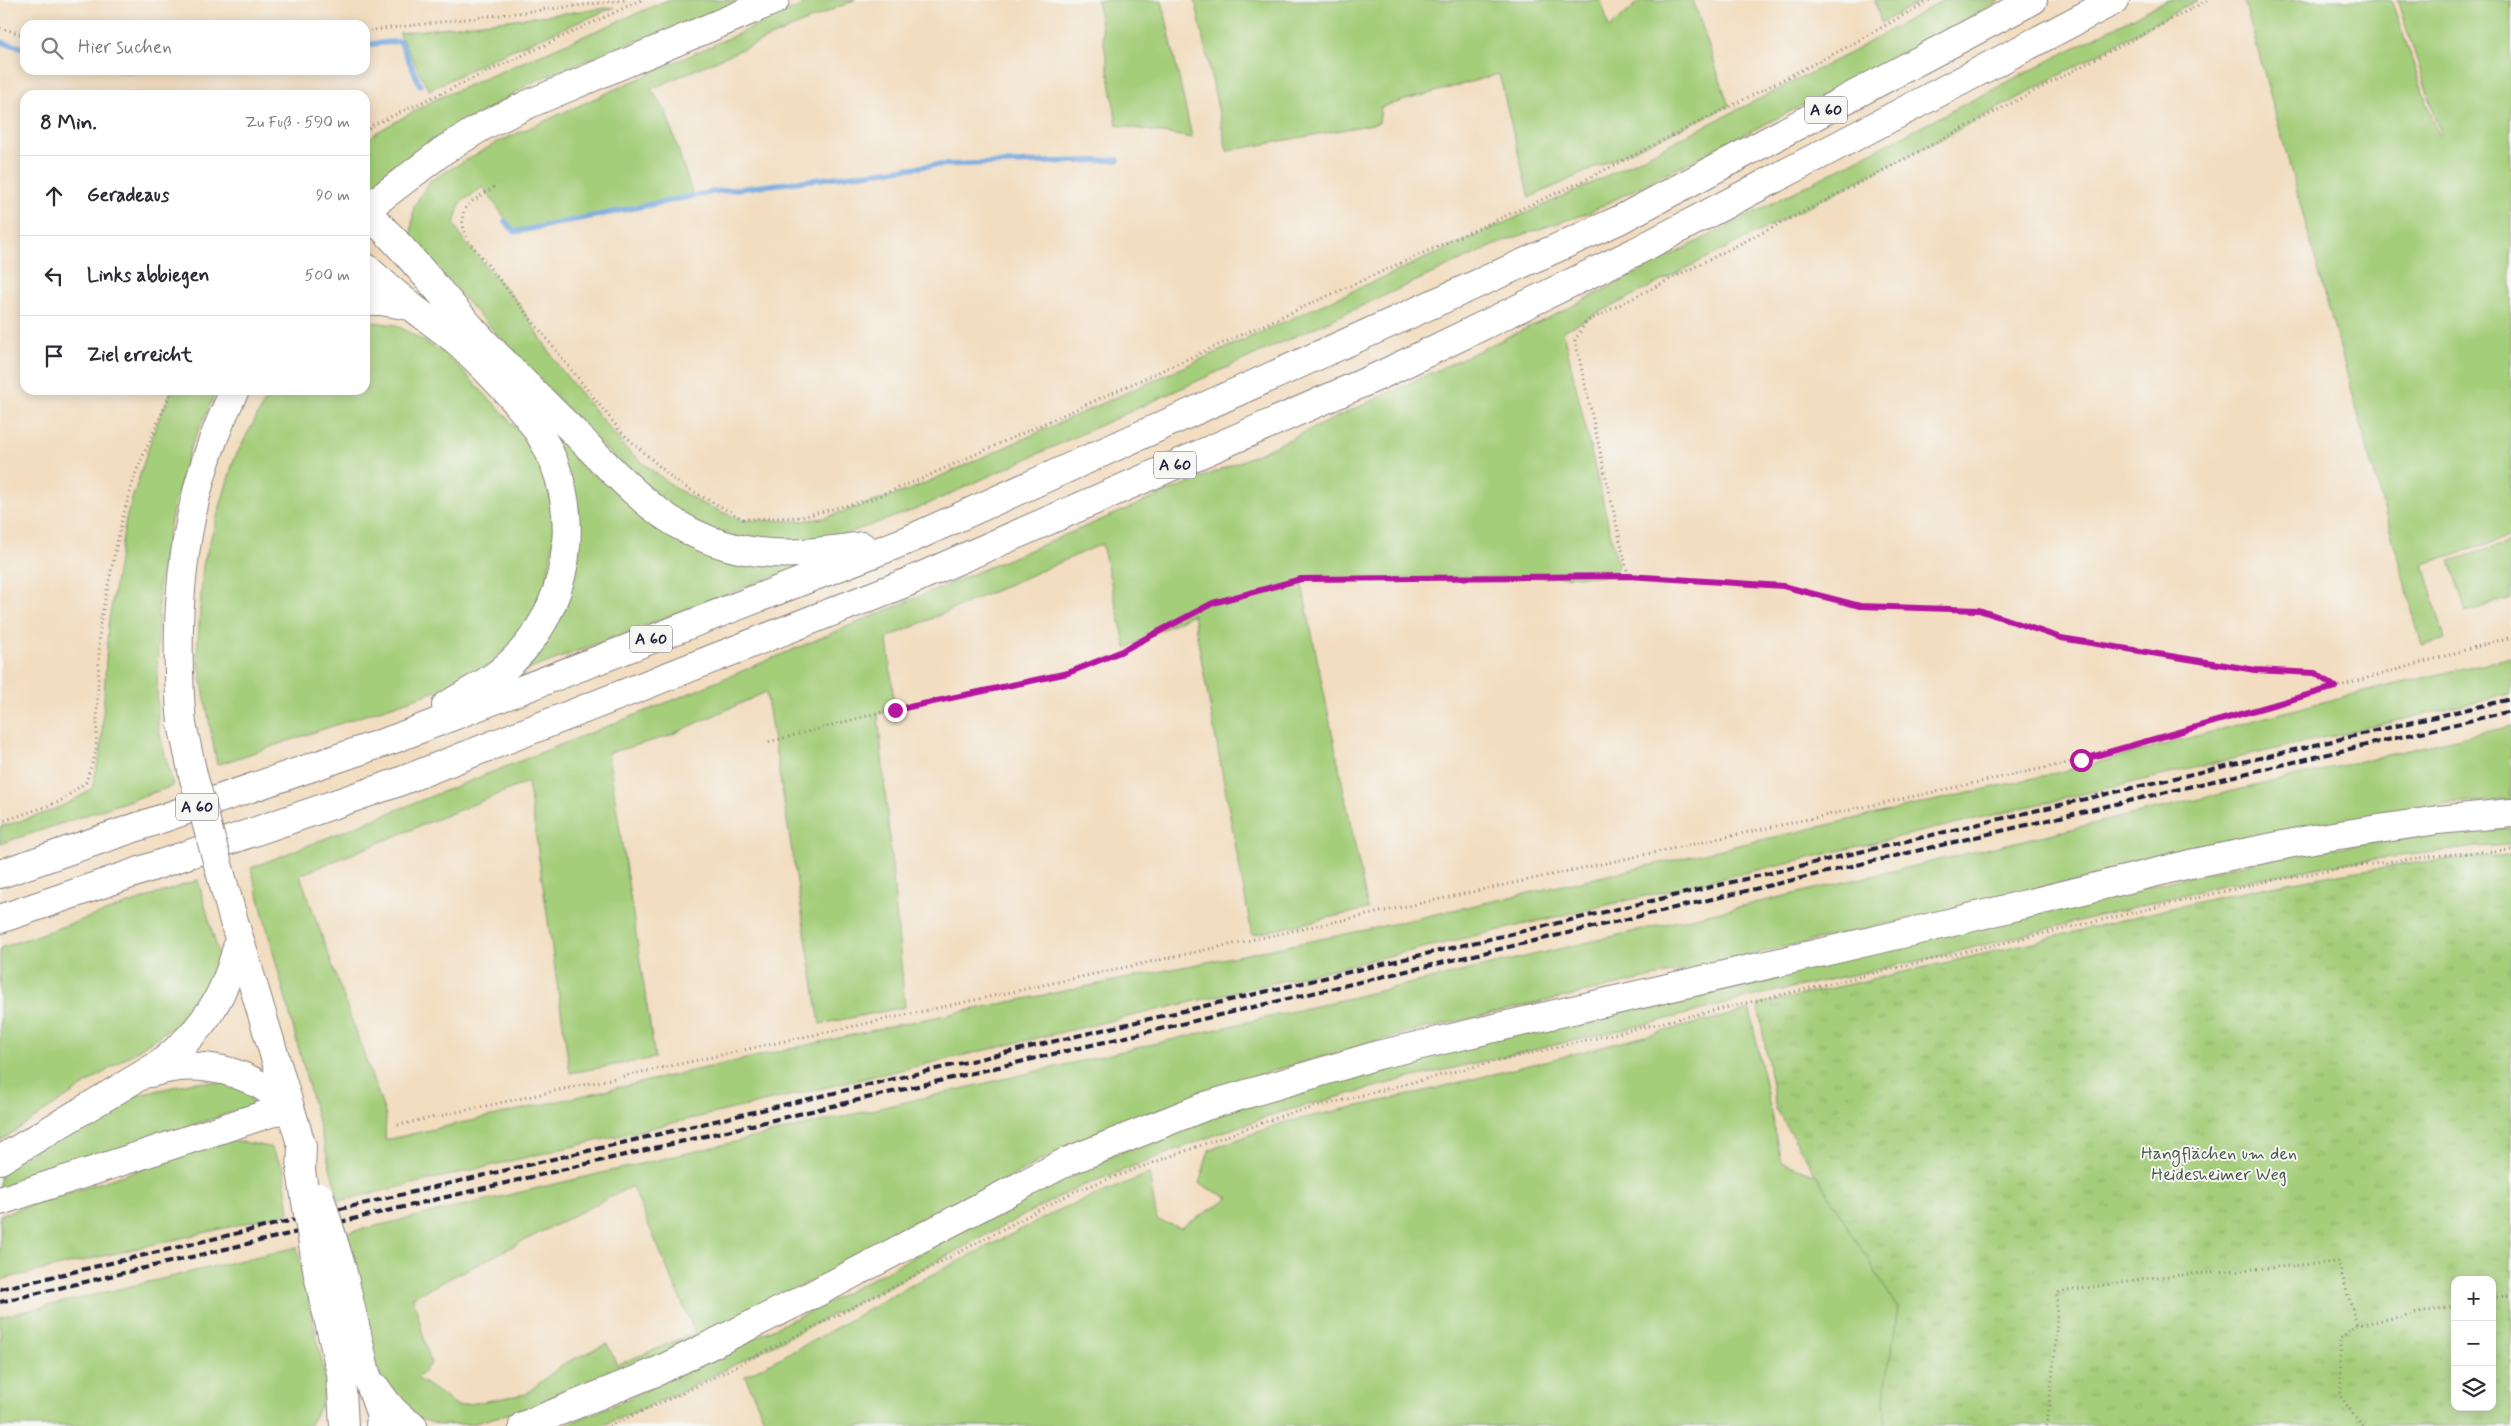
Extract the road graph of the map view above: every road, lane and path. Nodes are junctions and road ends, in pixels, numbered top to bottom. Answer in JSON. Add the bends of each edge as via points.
{"nodes":[{"id":1,"x":625,"y":0,"type":"edge"},
{"id":2,"x":642,"y":0,"type":"edge"},
{"id":3,"x":775,"y":0,"type":"edge"},
{"id":4,"x":1930,"y":0,"type":"edge"},
{"id":5,"x":2032,"y":0,"type":"edge"},
{"id":6,"x":2116,"y":0,"type":"edge"},
{"id":7,"x":2208,"y":0,"type":"edge"},
{"id":8,"x":0,"y":28,"type":"edge"},
{"id":9,"x":370,"y":30,"type":"edge"},
{"id":10,"x":20,"y":34,"type":"edge"},
{"id":11,"x":370,"y":127,"type":"edge"},
{"id":12,"x":494,"y":187,"type":"dead end"},
{"id":13,"x":370,"y":206,"type":"edge"},
{"id":14,"x":370,"y":215,"type":"edge"},
{"id":15,"x":370,"y":271,"type":"edge"},
{"id":16,"x":370,"y":301,"type":"edge"},
{"id":17,"x":410,"y":306,"type":"junction"},
{"id":18,"x":170,"y":395,"type":"edge"},
{"id":19,"x":233,"y":395,"type":"edge"},
{"id":20,"x":908,"y":540,"type":"junction"},
{"id":21,"x":1628,"y":576,"type":"junction"},
{"id":22,"x":2511,"y":637,"type":"edge"},
{"id":23,"x":2335,"y":687,"type":"junction"},
{"id":24,"x":394,"y":739,"type":"junction"},
{"id":25,"x":769,"y":742,"type":"dead end"},
{"id":26,"x":2511,"y":813,"type":"edge"},
{"id":27,"x":0,"y":822,"type":"edge"},
{"id":28,"x":2511,"y":850,"type":"edge"},
{"id":29,"x":0,"y":874,"type":"edge"},
{"id":30,"x":0,"y":919,"type":"edge"},
{"id":31,"x":237,"y":932,"type":"junction"},
{"id":32,"x":133,"y":1079,"type":"junction"},
{"id":33,"x":290,"y":1107,"type":"junction"},
{"id":34,"x":398,"y":1125,"type":"dead end"},
{"id":35,"x":0,"y":1160,"type":"edge"},
{"id":36,"x":0,"y":1201,"type":"edge"},
{"id":37,"x":2511,"y":1295,"type":"edge"},
{"id":38,"x":2496,"y":1297,"type":"edge"},
{"id":39,"x":2451,"y":1307,"type":"edge"},
{"id":40,"x":2357,"y":1325,"type":"junction"},
{"id":41,"x":354,"y":1373,"type":"junction"},
{"id":42,"x":323,"y":1426,"type":"edge"},
{"id":43,"x":344,"y":1426,"type":"edge"},
{"id":44,"x":380,"y":1426,"type":"edge"},
{"id":45,"x":413,"y":1426,"type":"edge"},
{"id":46,"x":523,"y":1426,"type":"edge"},
{"id":47,"x":609,"y":1426,"type":"edge"},
{"id":48,"x":2047,"y":1426,"type":"edge"},
{"id":49,"x":2362,"y":1426,"type":"edge"}],
"edges":[{"from":1,"to":9,"type":"path"},
{"from":2,"to":11,"type":"path"},
{"from":3,"to":13,"type":"main road","via":[[531,102],[485,125],[414,172]]},
{"from":4,"to":12,"type":"path","via":[[1848,47],[1572,186],[940,471],[871,499],[802,518],[743,519],[678,483],[620,432],[467,239],[460,220],[464,207]]},
{"from":5,"to":20,"type":"main road","number":"A 60","via":[[1619,220]]},
{"from":6,"to":30,"type":"main road","number":"A 60","via":[[1635,252],[1381,375],[917,578],[396,783]]},
{"from":7,"to":21,"type":"path","via":[[1586,322],[1575,340]]},
{"from":8,"to":10,"type":"path"},
{"from":14,"to":20,"type":"main road","via":[[399,243],[475,332],[632,491],[666,518],[691,533],[722,545],[774,554],[806,554]]},
{"from":15,"to":17,"type":"main road"},
{"from":16,"to":17,"type":"main road"},
{"from":17,"to":24,"type":"main road","via":[[458,342],[522,410],[539,433],[553,458],[561,483],[568,525],[566,550],[555,596],[544,621],[524,648],[500,672]]},
{"from":18,"to":27,"type":"path","via":[[136,472],[118,538],[100,623],[96,751],[86,782],[59,802]]},
{"from":19,"to":31,"type":"main road","bridge":true,"via":[[196,498],[183,561],[177,643],[182,724],[192,775]]},
{"from":20,"to":24,"type":"main road","number":"A 60"},
{"from":21,"to":23,"type":"path","via":[[1783,586],[1860,606],[1979,610],[2061,638],[2255,670],[2315,673]]},
{"from":21,"to":25,"type":"path","via":[[1301,579],[1213,603],[1120,652],[1068,673],[878,714]]},
{"from":22,"to":23,"type":"path"},
{"from":23,"to":34,"type":"path","via":[[2081,760]]},
{"from":24,"to":29,"type":"main road","number":"A 60"},
{"from":26,"to":46,"type":"main road","via":[[2438,820],[2313,839],[2190,864],[1378,1055],[1206,1106],[1066,1162],[814,1294],[658,1371]]},
{"from":28,"to":47,"type":"path","via":[[2417,857],[2264,882],[1494,1062],[1284,1115],[1073,1192],[817,1326]]},
{"from":31,"to":32,"type":"main road","via":[[232,968],[224,990],[204,1022],[184,1045]]},
{"from":31,"to":33,"type":"main road"},
{"from":32,"to":33,"type":"main road","via":[[165,1069],[207,1068],[232,1072],[263,1086]]},
{"from":32,"to":35,"type":"main road"},
{"from":33,"to":36,"type":"main road"},
{"from":33,"to":41,"type":"main road","bridge":true,"via":[[302,1147],[301,1171]]},
{"from":37,"to":38,"type":"path"},
{"from":39,"to":40,"type":"path"},
{"from":40,"to":48,"type":"path","via":[[2338,1262],[2146,1278],[2058,1293]]},
{"from":40,"to":49,"type":"path","via":[[2340,1340],[2341,1397]]},
{"from":41,"to":42,"type":"main road"},
{"from":41,"to":43,"type":"main road"},
{"from":41,"to":44,"type":"main road","via":[[381,1416]]},
{"from":41,"to":45,"type":"main road"}]}
